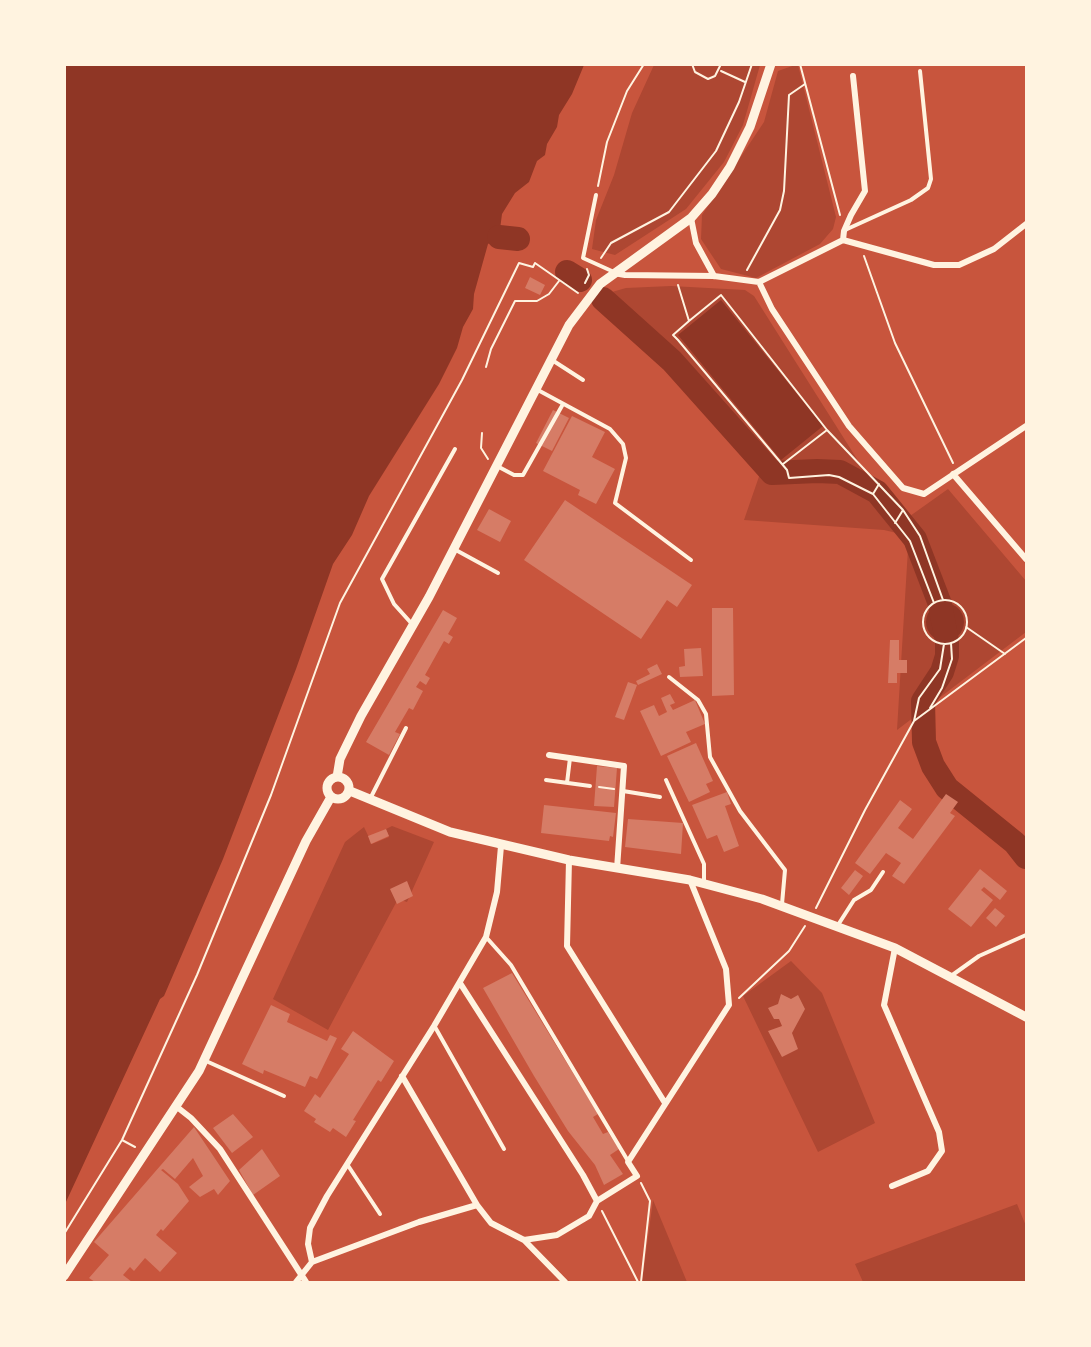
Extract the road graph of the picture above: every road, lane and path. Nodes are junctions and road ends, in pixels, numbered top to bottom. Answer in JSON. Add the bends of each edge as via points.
{"nodes":[{"id":1,"x":644,"y":64,"type":"edge"},
{"id":2,"x":692,"y":64,"type":"edge"},
{"id":3,"x":721,"y":64,"type":"edge"},
{"id":4,"x":752,"y":64,"type":"edge"},
{"id":5,"x":771,"y":64,"type":"edge"},
{"id":6,"x":800,"y":64,"type":"edge"},
{"id":7,"x":720,"y":70,"type":"junction"},
{"id":8,"x":921,"y":72,"type":"dead end"},
{"id":9,"x":853,"y":76,"type":"dead end"},
{"id":10,"x":745,"y":82,"type":"junction"},
{"id":11,"x":805,"y":84,"type":"junction"},
{"id":12,"x":596,"y":195,"type":"joint"},
{"id":13,"x":690,"y":218,"type":"junction"},
{"id":14,"x":1026,"y":224,"type":"edge"},
{"id":15,"x":844,"y":231,"type":"junction"},
{"id":16,"x":843,"y":240,"type":"junction"},
{"id":17,"x":858,"y":242,"type":"junction"},
{"id":18,"x":583,"y":258,"type":"junction"},
{"id":19,"x":597,"y":263,"type":"junction"},
{"id":20,"x":614,"y":273,"type":"junction"},
{"id":21,"x":589,"y":275,"type":"junction"},
{"id":22,"x":714,"y":276,"type":"junction"},
{"id":23,"x":675,"y":277,"type":"junction"},
{"id":24,"x":743,"y":279,"type":"junction"},
{"id":25,"x":559,"y":281,"type":"junction"},
{"id":26,"x":759,"y":282,"type":"junction"},
{"id":27,"x":585,"y":285,"type":"dead end"},
{"id":28,"x":580,"y":294,"type":"dead end"},
{"id":29,"x":689,"y":321,"type":"junction"},
{"id":30,"x":551,"y":360,"type":"junction"},
{"id":31,"x":486,"y":367,"type":"dead end"},
{"id":32,"x":584,"y":380,"type":"dead end"},
{"id":33,"x":536,"y":389,"type":"junction"},
{"id":34,"x":563,"y":404,"type":"junction"},
{"id":35,"x":1026,"y":426,"type":"edge"},
{"id":36,"x":827,"y":430,"type":"junction"},
{"id":37,"x":482,"y":434,"type":"dead end"},
{"id":38,"x":455,"y":449,"type":"dead end"},
{"id":39,"x":783,"y":464,"type":"junction"},
{"id":40,"x":497,"y":466,"type":"junction"},
{"id":41,"x":955,"y":472,"type":"junction"},
{"id":42,"x":879,"y":484,"type":"junction"},
{"id":43,"x":873,"y":494,"type":"junction"},
{"id":44,"x":903,"y":510,"type":"junction"},
{"id":45,"x":895,"y":523,"type":"junction"},
{"id":46,"x":454,"y":549,"type":"junction"},
{"id":47,"x":1026,"y":559,"type":"edge"},
{"id":48,"x":691,"y":560,"type":"dead end"},
{"id":49,"x":498,"y":573,"type":"dead end"},
{"id":50,"x":942,"y":600,"type":"junction"},
{"id":51,"x":935,"y":603,"type":"junction"},
{"id":52,"x":413,"y":625,"type":"junction"},
{"id":53,"x":966,"y":627,"type":"junction"},
{"id":54,"x":1026,"y":638,"type":"edge"},
{"id":55,"x":951,"y":643,"type":"junction"},
{"id":56,"x":944,"y":644,"type":"junction"},
{"id":57,"x":1005,"y":654,"type":"junction"},
{"id":58,"x":669,"y":677,"type":"dead end"},
{"id":59,"x":929,"y":710,"type":"junction"},
{"id":60,"x":914,"y":721,"type":"junction"},
{"id":61,"x":406,"y":728,"type":"dead end"},
{"id":62,"x":549,"y":755,"type":"dead end"},
{"id":63,"x":570,"y":759,"type":"junction"},
{"id":64,"x":337,"y":777,"type":"junction"},
{"id":65,"x":546,"y":780,"type":"dead end"},
{"id":66,"x":666,"y":780,"type":"dead end"},
{"id":67,"x":567,"y":783,"type":"junction"},
{"id":68,"x":590,"y":786,"type":"joint"},
{"id":69,"x":622,"y":790,"type":"junction"},
{"id":70,"x":350,"y":791,"type":"junction"},
{"id":71,"x":331,"y":797,"type":"junction"},
{"id":72,"x":660,"y":797,"type":"dead end"},
{"id":73,"x":370,"y":800,"type":"junction"},
{"id":74,"x":501,"y":846,"type":"junction"},
{"id":75,"x":569,"y":860,"type":"junction"},
{"id":76,"x":617,"y":869,"type":"junction"},
{"id":77,"x":883,"y":872,"type":"dead end"},
{"id":78,"x":690,"y":880,"type":"junction"},
{"id":79,"x":704,"y":884,"type":"junction"},
{"id":80,"x":781,"y":906,"type":"junction"},
{"id":81,"x":812,"y":916,"type":"junction"},
{"id":82,"x":838,"y":926,"type":"junction"},
{"id":83,"x":1026,"y":935,"type":"edge"},
{"id":84,"x":486,"y":937,"type":"junction"},
{"id":85,"x":895,"y":948,"type":"junction"},
{"id":86,"x":951,"y":976,"type":"junction"},
{"id":87,"x":460,"y":983,"type":"junction"},
{"id":88,"x":729,"y":1005,"type":"junction"},
{"id":89,"x":1026,"y":1017,"type":"edge"},
{"id":90,"x":434,"y":1026,"type":"junction"},
{"id":91,"x":204,"y":1061,"type":"junction"},
{"id":92,"x":402,"y":1076,"type":"junction"},
{"id":93,"x":285,"y":1096,"type":"dead end"},
{"id":94,"x":665,"y":1103,"type":"junction"},
{"id":95,"x":177,"y":1107,"type":"junction"},
{"id":96,"x":122,"y":1140,"type":"junction"},
{"id":97,"x":134,"y":1146,"type":"dead end"},
{"id":98,"x":504,"y":1149,"type":"dead end"},
{"id":99,"x":628,"y":1162,"type":"junction"},
{"id":100,"x":346,"y":1164,"type":"junction"},
{"id":101,"x":637,"y":1176,"type":"junction"},
{"id":102,"x":892,"y":1186,"type":"dead end"},
{"id":103,"x":597,"y":1201,"type":"junction"},
{"id":104,"x":477,"y":1205,"type":"junction"},
{"id":105,"x":380,"y":1214,"type":"dead end"},
{"id":106,"x":64,"y":1234,"type":"edge"},
{"id":107,"x":524,"y":1240,"type":"junction"},
{"id":108,"x":312,"y":1262,"type":"junction"},
{"id":109,"x":300,"y":1276,"type":"junction"},
{"id":110,"x":66,"y":1279,"type":"edge"},
{"id":111,"x":296,"y":1282,"type":"edge"},
{"id":112,"x":306,"y":1282,"type":"edge"},
{"id":113,"x":565,"y":1282,"type":"edge"},
{"id":114,"x":640,"y":1282,"type":"edge"}],
"edges":[{"from":1,"to":12,"type":"path","via":[[627,91],[607,142]]},
{"from":2,"to":7,"type":"path","via":[[694,72],[702,78],[715,76]]},
{"from":3,"to":7,"type":"path"},
{"from":4,"to":10,"type":"path"},
{"from":5,"to":13,"type":"street","via":[[750,127],[730,167]]},
{"from":6,"to":11,"type":"path"},
{"from":7,"to":10,"type":"path"},
{"from":8,"to":15,"type":"lane","via":[[931,179],[928,188],[912,200]]},
{"from":9,"to":15,"type":"street","via":[[865,191]]},
{"from":10,"to":19,"type":"path","via":[[716,151],[669,212],[611,243]]},
{"from":11,"to":15,"type":"path"},
{"from":11,"to":24,"type":"path","via":[[789,95],[780,210]]},
{"from":12,"to":18,"type":"lane"},
{"from":13,"to":20,"type":"street"},
{"from":13,"to":22,"type":"street","via":[[696,243]]},
{"from":14,"to":17,"type":"street","via":[[994,249],[959,264],[934,265]]},
{"from":15,"to":16,"type":"street"},
{"from":16,"to":17,"type":"street"},
{"from":16,"to":26,"type":"street"},
{"from":17,"to":41,"type":"path","via":[[895,343]]},
{"from":18,"to":19,"type":"lane"},
{"from":18,"to":21,"type":"path"},
{"from":19,"to":20,"type":"lane"},
{"from":19,"to":21,"type":"path"},
{"from":20,"to":23,"type":"street"},
{"from":20,"to":30,"type":"street","via":[[586,301]]},
{"from":21,"to":27,"type":"path"},
{"from":22,"to":23,"type":"street"},
{"from":22,"to":24,"type":"street"},
{"from":23,"to":29,"type":"path"},
{"from":24,"to":26,"type":"street"},
{"from":25,"to":28,"type":"path"},
{"from":25,"to":31,"type":"path","via":[[537,301],[515,300]]},
{"from":25,"to":96,"type":"path","via":[[535,263],[533,267],[519,263],[462,380],[340,603],[272,795]]},
{"from":26,"to":41,"type":"street","via":[[772,309],[849,426],[903,488],[924,494]]},
{"from":29,"to":36,"type":"path","via":[[721,296]]},
{"from":29,"to":39,"type":"path","via":[[673,335]]},
{"from":30,"to":32,"type":"lane"},
{"from":30,"to":33,"type":"street"},
{"from":33,"to":34,"type":"lane"},
{"from":33,"to":40,"type":"street"},
{"from":34,"to":40,"type":"lane","via":[[523,475],[514,476]]},
{"from":34,"to":48,"type":"lane","via":[[610,429],[623,444],[626,458],[615,502]]},
{"from":35,"to":41,"type":"street"},
{"from":36,"to":39,"type":"path"},
{"from":36,"to":42,"type":"path"},
{"from":37,"to":40,"type":"path","via":[[484,456]]},
{"from":38,"to":52,"type":"lane","via":[[382,579],[394,604]]},
{"from":39,"to":43,"type":"path","via":[[789,478],[829,475]]},
{"from":40,"to":46,"type":"street"},
{"from":41,"to":47,"type":"street"},
{"from":42,"to":43,"type":"path"},
{"from":42,"to":44,"type":"path"},
{"from":43,"to":45,"type":"path"},
{"from":44,"to":45,"type":"path"},
{"from":44,"to":50,"type":"path","via":[[920,536]]},
{"from":45,"to":51,"type":"path","via":[[910,541]]},
{"from":46,"to":49,"type":"lane"},
{"from":46,"to":52,"type":"street"},
{"from":50,"to":51,"type":"path"},
{"from":50,"to":53,"type":"path","via":[[962,608]]},
{"from":51,"to":56,"type":"path","via":[[925,614],[924,627],[931,639]]},
{"from":52,"to":64,"type":"street","via":[[348,742]]},
{"from":53,"to":55,"type":"path","via":[[958,640]]},
{"from":53,"to":57,"type":"path"},
{"from":54,"to":57,"type":"path"},
{"from":55,"to":56,"type":"path"},
{"from":55,"to":59,"type":"path","via":[[952,658]]},
{"from":56,"to":60,"type":"path","via":[[940,669],[920,698]]},
{"from":57,"to":59,"type":"path"},
{"from":58,"to":80,"type":"lane","via":[[698,700],[706,714],[710,757],[740,811],[785,870]]},
{"from":59,"to":60,"type":"path"},
{"from":60,"to":81,"type":"path"},
{"from":61,"to":73,"type":"lane"},
{"from":62,"to":63,"type":"street"},
{"from":63,"to":67,"type":"lane"},
{"from":63,"to":69,"type":"street","via":[[624,766]]},
{"from":64,"to":70,"type":"street","via":[[346,780]]},
{"from":64,"to":71,"type":"street","via":[[327,785]]},
{"from":65,"to":67,"type":"lane"},
{"from":66,"to":79,"type":"lane","via":[[704,864]]},
{"from":67,"to":68,"type":"lane"},
{"from":68,"to":69,"type":"path"},
{"from":69,"to":72,"type":"lane"},
{"from":69,"to":76,"type":"street"},
{"from":70,"to":71,"type":"street","via":[[341,800]]},
{"from":70,"to":73,"type":"street"},
{"from":71,"to":91,"type":"street","via":[[306,841]]},
{"from":73,"to":74,"type":"street","via":[[450,832]]},
{"from":74,"to":75,"type":"street"},
{"from":74,"to":84,"type":"street","via":[[497,892]]},
{"from":75,"to":76,"type":"street"},
{"from":75,"to":94,"type":"street","via":[[567,946]]},
{"from":76,"to":78,"type":"street"},
{"from":77,"to":82,"type":"lane","via":[[871,890],[854,900]]},
{"from":78,"to":79,"type":"street"},
{"from":78,"to":88,"type":"street","via":[[726,969]]},
{"from":79,"to":80,"type":"street"},
{"from":80,"to":81,"type":"street"},
{"from":81,"to":82,"type":"street"},
{"from":81,"to":88,"type":"path","via":[[789,951]]},
{"from":82,"to":85,"type":"street"},
{"from":83,"to":86,"type":"lane","via":[[979,956]]},
{"from":84,"to":87,"type":"street"},
{"from":84,"to":99,"type":"lane","via":[[511,965]]},
{"from":85,"to":86,"type":"street"},
{"from":85,"to":102,"type":"street","via":[[884,1005],[939,1132],[942,1151],[928,1171]]},
{"from":86,"to":89,"type":"street"},
{"from":87,"to":90,"type":"street"},
{"from":87,"to":103,"type":"street"},
{"from":88,"to":94,"type":"street"},
{"from":90,"to":92,"type":"street"},
{"from":90,"to":98,"type":"lane"},
{"from":91,"to":93,"type":"lane"},
{"from":91,"to":95,"type":"street"},
{"from":92,"to":100,"type":"street"},
{"from":92,"to":104,"type":"street"},
{"from":94,"to":99,"type":"street"},
{"from":95,"to":109,"type":"street","via":[[220,1149]]},
{"from":95,"to":110,"type":"street"},
{"from":96,"to":97,"type":"path"},
{"from":96,"to":106,"type":"path"},
{"from":99,"to":101,"type":"street"},
{"from":100,"to":105,"type":"lane"},
{"from":100,"to":108,"type":"street","via":[[310,1228]]},
{"from":101,"to":103,"type":"street"},
{"from":101,"to":114,"type":"path","via":[[650,1201]]},
{"from":103,"to":107,"type":"street","via":[[589,1216],[573,1227],[557,1235]]},
{"from":103,"to":114,"type":"path"},
{"from":104,"to":107,"type":"street","via":[[490,1223]]},
{"from":104,"to":108,"type":"street"},
{"from":107,"to":113,"type":"street"},
{"from":108,"to":109,"type":"street"},
{"from":109,"to":111,"type":"street"},
{"from":109,"to":112,"type":"street"}]}
